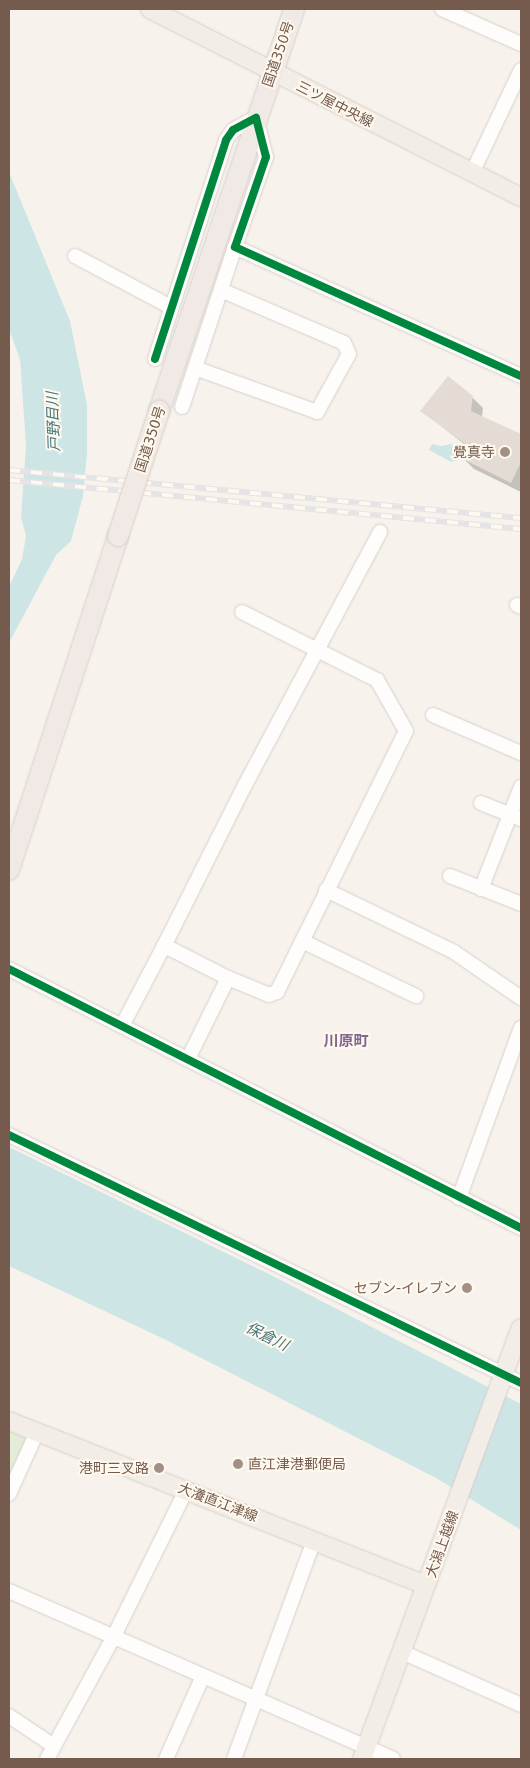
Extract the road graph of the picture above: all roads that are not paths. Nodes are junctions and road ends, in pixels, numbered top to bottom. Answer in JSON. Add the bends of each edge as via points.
{"nodes":[{"id":1,"x":150,"y":9,"type":"edge"},
{"id":2,"x":294,"y":9,"type":"edge"},
{"id":3,"x":442,"y":9,"type":"edge"},
{"id":4,"x":521,"y":44,"type":"edge"},
{"id":5,"x":521,"y":70,"type":"edge"},
{"id":6,"x":272,"y":73,"type":"junction"},
{"id":7,"x":256,"y":118,"type":"junction"},
{"id":8,"x":472,"y":173,"type":"junction"},
{"id":9,"x":521,"y":197,"type":"edge"},
{"id":10,"x":235,"y":248,"type":"junction"},
{"id":11,"x":75,"y":256,"type":"dead end"},
{"id":12,"x":221,"y":290,"type":"junction"},
{"id":13,"x":171,"y":307,"type":"junction"},
{"id":14,"x":155,"y":358,"type":"dead end"},
{"id":15,"x":195,"y":368,"type":"junction"},
{"id":16,"x":521,"y":376,"type":"edge"},
{"id":17,"x":182,"y":408,"type":"dead end"},
{"id":18,"x":380,"y":532,"type":"dead end"},
{"id":19,"x":242,"y":612,"type":"dead end"},
{"id":20,"x":319,"y":650,"type":"junction"},
{"id":21,"x":433,"y":715,"type":"dead end"},
{"id":22,"x":521,"y":753,"type":"edge"},
{"id":23,"x":521,"y":787,"type":"edge"},
{"id":24,"x":481,"y":803,"type":"dead end"},
{"id":25,"x":517,"y":817,"type":"edge"},
{"id":26,"x":9,"y":870,"type":"edge"},
{"id":27,"x":450,"y":876,"type":"dead end"},
{"id":28,"x":481,"y":888,"type":"junction"},
{"id":29,"x":326,"y":890,"type":"junction"},
{"id":30,"x":521,"y":904,"type":"edge"},
{"id":31,"x":302,"y":941,"type":"junction"},
{"id":32,"x":164,"y":946,"type":"junction"},
{"id":33,"x":9,"y":970,"type":"edge"},
{"id":34,"x":228,"y":978,"type":"junction"},
{"id":35,"x":416,"y":996,"type":"dead end"},
{"id":36,"x":521,"y":998,"type":"edge"},
{"id":37,"x":122,"y":1026,"type":"junction"},
{"id":38,"x":521,"y":1028,"type":"edge"},
{"id":39,"x":188,"y":1059,"type":"junction"},
{"id":40,"x":9,"y":1135,"type":"edge"},
{"id":41,"x":459,"y":1198,"type":"junction"},
{"id":42,"x":521,"y":1228,"type":"edge"},
{"id":43,"x":521,"y":1328,"type":"edge"},
{"id":44,"x":518,"y":1351,"type":"edge"},
{"id":45,"x":502,"y":1380,"type":"junction"},
{"id":46,"x":521,"y":1383,"type":"edge"},
{"id":47,"x":9,"y":1422,"type":"edge"},
{"id":48,"x":37,"y":1432,"type":"junction"},
{"id":49,"x":186,"y":1490,"type":"junction"},
{"id":50,"x":9,"y":1494,"type":"edge"},
{"id":51,"x":314,"y":1540,"type":"junction"},
{"id":52,"x":426,"y":1585,"type":"junction"},
{"id":53,"x":9,"y":1591,"type":"edge"},
{"id":54,"x":113,"y":1638,"type":"junction"},
{"id":55,"x":402,"y":1652,"type":"junction"},
{"id":56,"x":202,"y":1678,"type":"junction"},
{"id":57,"x":256,"y":1702,"type":"junction"},
{"id":58,"x":521,"y":1705,"type":"edge"},
{"id":59,"x":9,"y":1716,"type":"edge"},
{"id":60,"x":364,"y":1753,"type":"edge"},
{"id":61,"x":51,"y":1755,"type":"edge"},
{"id":62,"x":166,"y":1759,"type":"edge"},
{"id":63,"x":234,"y":1759,"type":"edge"},
{"id":64,"x":393,"y":1759,"type":"edge"}],
"edges":[{"from":1,"to":6,"type":"main road","name":"三ツ屋中央線"},
{"from":2,"to":6,"type":"highway","name":"国道350号"},
{"from":3,"to":4,"type":"street"},
{"from":5,"to":8,"type":"street"},
{"from":6,"to":7,"type":"highway","name":"国道350号"},
{"from":6,"to":8,"type":"main road","name":"三ツ屋中央線"},
{"from":7,"to":10,"type":"street","via":[[266,157]]},
{"from":7,"to":13,"type":"street","via":[[233,130],[226,140]]},
{"from":7,"to":26,"type":"highway","name":"国道350号","bridge":true},
{"from":8,"to":9,"type":"main road","name":"三ツ屋中央線"},
{"from":10,"to":12,"type":"street"},
{"from":10,"to":16,"type":"street"},
{"from":11,"to":13,"type":"street"},
{"from":12,"to":15,"type":"street"},
{"from":12,"to":15,"type":"street","via":[[344,344],[349,354],[317,412]]},
{"from":13,"to":14,"type":"street"},
{"from":15,"to":17,"type":"street"},
{"from":18,"to":20,"type":"street"},
{"from":19,"to":20,"type":"street"},
{"from":20,"to":29,"type":"street","via":[[377,680],[406,731]]},
{"from":20,"to":32,"type":"street","via":[[245,785]]},
{"from":21,"to":22,"type":"street"},
{"from":23,"to":25,"type":"street"},
{"from":24,"to":25,"type":"street"},
{"from":25,"to":28,"type":"street"},
{"from":27,"to":28,"type":"street"},
{"from":28,"to":30,"type":"street"},
{"from":29,"to":31,"type":"street"},
{"from":29,"to":36,"type":"street","via":[[454,952]]},
{"from":31,"to":34,"type":"street","via":[[277,992],[269,995]]},
{"from":31,"to":35,"type":"street"},
{"from":32,"to":34,"type":"street"},
{"from":32,"to":37,"type":"street"},
{"from":33,"to":37,"type":"street"},
{"from":34,"to":39,"type":"street"},
{"from":37,"to":39,"type":"street"},
{"from":38,"to":41,"type":"street"},
{"from":39,"to":41,"type":"street"},
{"from":40,"to":45,"type":"street","via":[[336,1290]]},
{"from":41,"to":42,"type":"street"},
{"from":43,"to":44,"type":"main road","name":"大潟上越線"},
{"from":44,"to":45,"type":"main road","name":"大潟上越線"},
{"from":45,"to":46,"type":"street"},
{"from":45,"to":52,"type":"main road","name":"大潟上越線"},
{"from":47,"to":48,"type":"main road","name":"大瀁直江津線"},
{"from":48,"to":49,"type":"main road","name":"大瀁直江津線"},
{"from":48,"to":50,"type":"street"},
{"from":49,"to":51,"type":"main road","name":"大瀁直江津線"},
{"from":49,"to":54,"type":"street"},
{"from":51,"to":52,"type":"main road","name":"大瀁直江津線"},
{"from":51,"to":57,"type":"street"},
{"from":52,"to":55,"type":"main road","name":"大潟上越線"},
{"from":53,"to":54,"type":"street"},
{"from":54,"to":56,"type":"street"},
{"from":54,"to":61,"type":"street"},
{"from":55,"to":58,"type":"street"},
{"from":55,"to":60,"type":"main road","name":"大潟上越線"},
{"from":56,"to":57,"type":"street"},
{"from":56,"to":62,"type":"street"},
{"from":57,"to":60,"type":"street"},
{"from":57,"to":63,"type":"street"},
{"from":59,"to":61,"type":"street"},
{"from":60,"to":64,"type":"street"}]}
